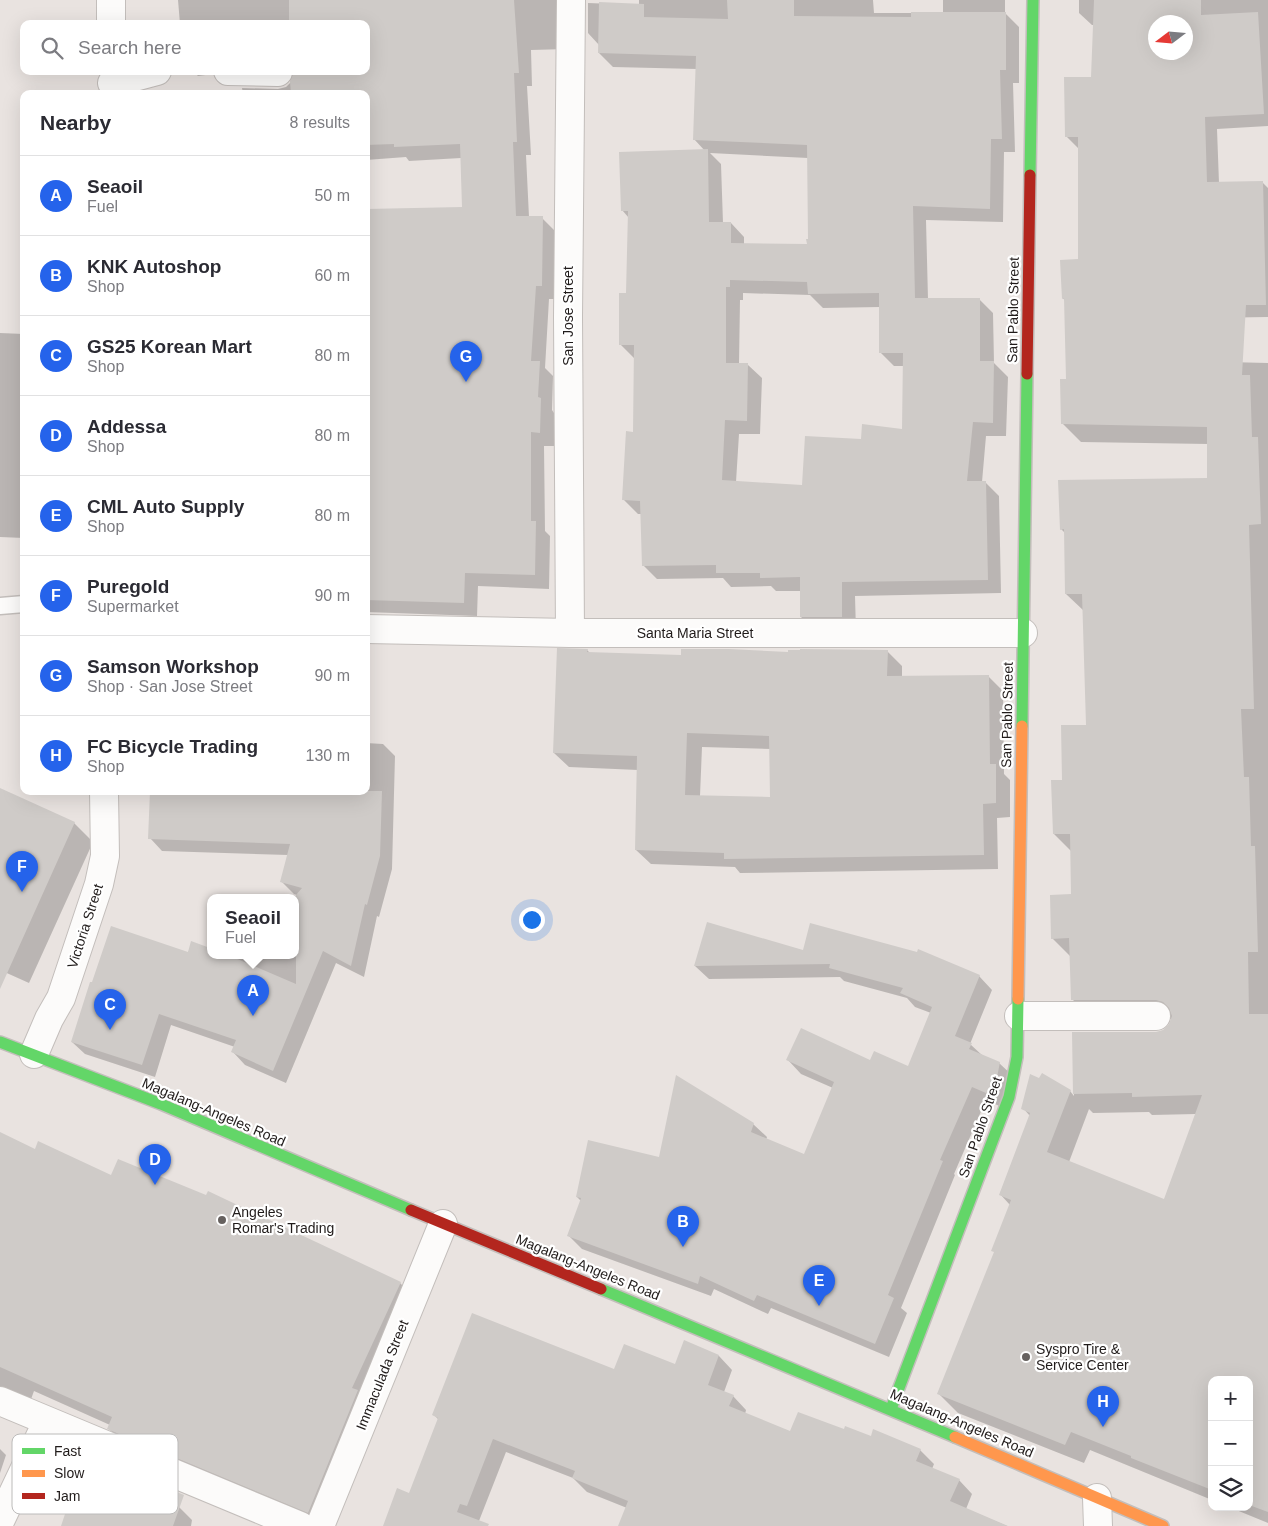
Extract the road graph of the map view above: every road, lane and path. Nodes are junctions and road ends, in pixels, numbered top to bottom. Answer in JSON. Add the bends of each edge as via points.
{"nodes":[{"id":1,"x":111,"y":0,"type":"edge"},
{"id":2,"x":571,"y":0,"type":"edge"},
{"id":3,"x":1033,"y":0,"type":"edge"},
{"id":4,"x":111,"y":20,"type":"edge"},
{"id":5,"x":142,"y":75,"type":"edge"},
{"id":6,"x":112,"y":83,"type":"edge"},
{"id":7,"x":20,"y":604,"type":"edge"},
{"id":8,"x":0,"y":606,"type":"edge"},
{"id":9,"x":370,"y":629,"type":"edge"},
{"id":10,"x":570,"y":633,"type":"junction"},
{"id":11,"x":1023,"y":633,"type":"junction"},
{"id":12,"x":104,"y":795,"type":"edge"},
{"id":13,"x":1018,"y":1016,"type":"junction"},
{"id":14,"x":1156,"y":1016,"type":"dead end"},
{"id":15,"x":0,"y":1042,"type":"edge"},
{"id":16,"x":34,"y":1054,"type":"junction"},
{"id":17,"x":444,"y":1224,"type":"junction"},
{"id":18,"x":0,"y":1401,"type":"edge"},
{"id":19,"x":891,"y":1409,"type":"junction"},
{"id":20,"x":47,"y":1422,"type":"junction"},
{"id":21,"x":41,"y":1434,"type":"edge"},
{"id":22,"x":76,"y":1434,"type":"edge"},
{"id":23,"x":178,"y":1476,"type":"edge"},
{"id":24,"x":12,"y":1496,"type":"edge"},
{"id":25,"x":1098,"y":1498,"type":"junction"},
{"id":26,"x":0,"y":1521,"type":"edge"},
{"id":27,"x":300,"y":1526,"type":"edge"},
{"id":28,"x":320,"y":1526,"type":"edge"},
{"id":29,"x":1098,"y":1526,"type":"edge"},
{"id":30,"x":1163,"y":1526,"type":"edge"}],
"edges":[{"from":1,"to":4,"type":"street"},
{"from":2,"to":10,"type":"street","name":"San Jose Street"},
{"from":3,"to":11,"type":"street","name":"San Pablo Street"},
{"from":5,"to":6,"type":"street"},
{"from":7,"to":8,"type":"lane"},
{"from":9,"to":10,"type":"street","name":"Santa Maria Street"},
{"from":10,"to":11,"type":"street","name":"Santa Maria Street"},
{"from":11,"to":13,"type":"street","name":"San Pablo Street"},
{"from":12,"to":16,"type":"street","name":"Victoria Street","via":[[105,856],[100,884],[61,998]]},
{"from":13,"to":14,"type":"street"},
{"from":13,"to":19,"type":"street","name":"San Pablo Street","via":[[1017,1057],[1009,1097]]},
{"from":15,"to":16,"type":"street","name":"Magalang-Angeles Road"},
{"from":16,"to":17,"type":"street","name":"Magalang-Angeles Road"},
{"from":17,"to":19,"type":"street","name":"Magalang-Angeles Road"},
{"from":17,"to":28,"type":"street","name":"Immaculada Street"},
{"from":18,"to":20,"type":"street"},
{"from":19,"to":25,"type":"street","name":"Magalang-Angeles Road"},
{"from":20,"to":21,"type":"street"},
{"from":20,"to":22,"type":"street"},
{"from":23,"to":27,"type":"street"},
{"from":24,"to":26,"type":"street"},
{"from":25,"to":29,"type":"street"},
{"from":25,"to":30,"type":"street","name":"Magalang-Angeles Road"}]}
